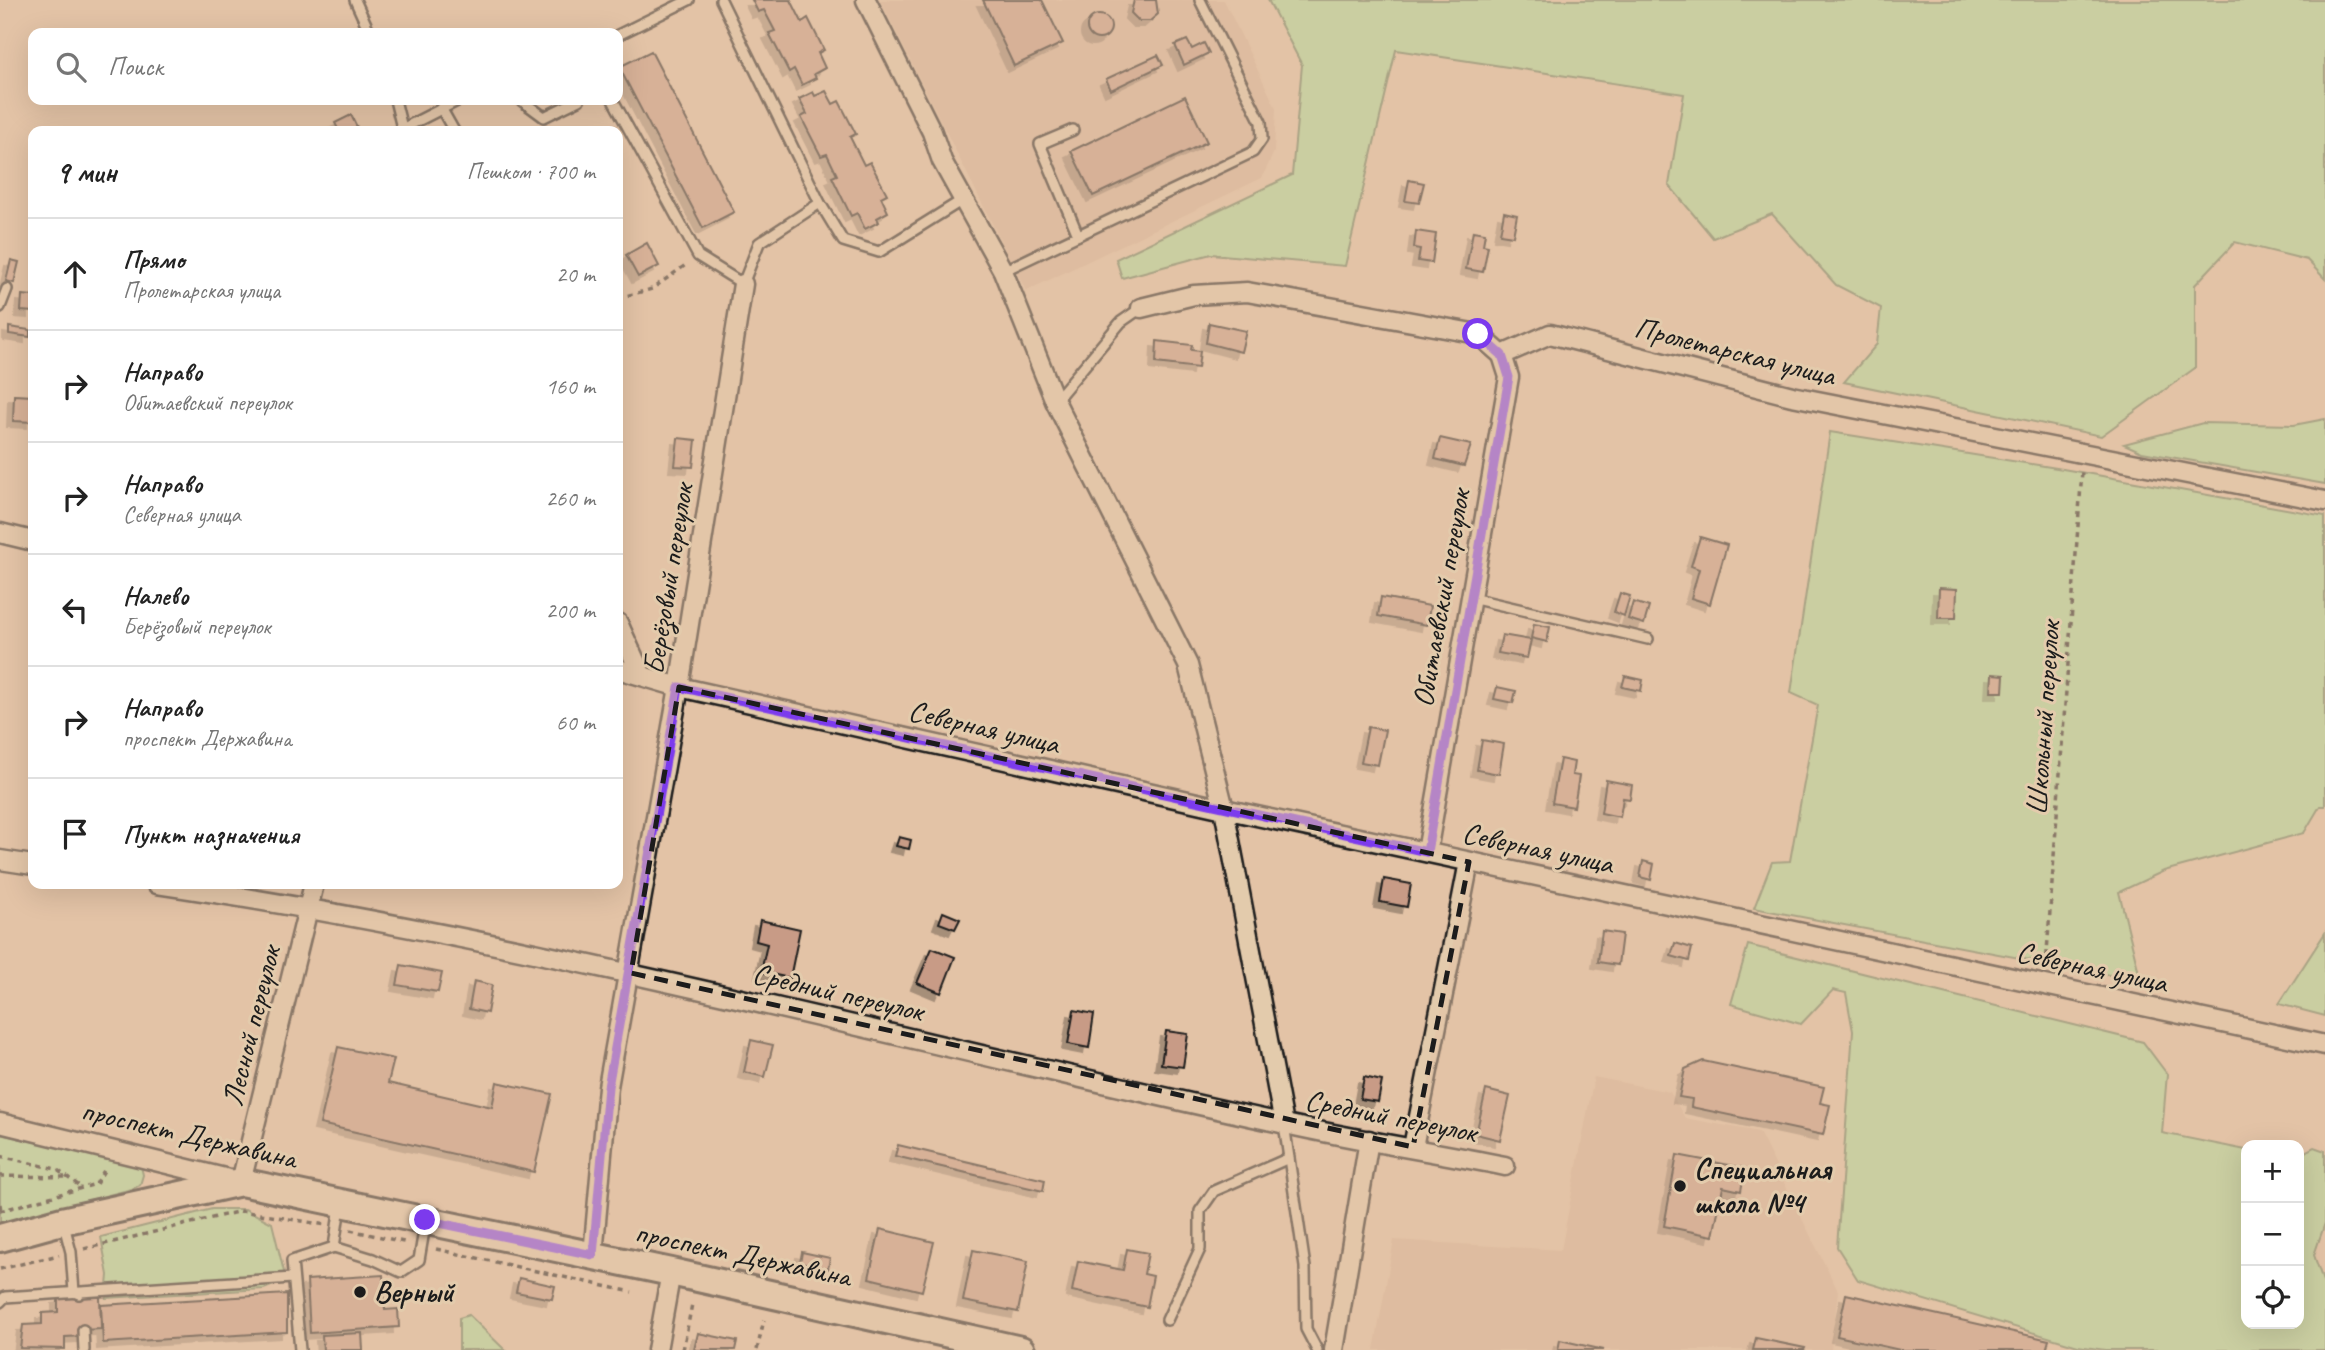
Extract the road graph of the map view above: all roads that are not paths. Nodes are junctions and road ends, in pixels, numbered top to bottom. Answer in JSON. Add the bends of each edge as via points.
{"nodes":[{"id":1,"x":355,"y":0,"type":"edge"},
{"id":2,"x":689,"y":0,"type":"edge"},
{"id":3,"x":721,"y":0,"type":"edge"},
{"id":4,"x":866,"y":0,"type":"edge"},
{"id":5,"x":1200,"y":0,"type":"edge"},
{"id":6,"x":368,"y":28,"type":"edge"},
{"id":7,"x":623,"y":33,"type":"edge"},
{"id":8,"x":396,"y":105,"type":"edge"},
{"id":9,"x":448,"y":105,"type":"edge"},
{"id":10,"x":528,"y":105,"type":"edge"},
{"id":11,"x":569,"y":105,"type":"edge"},
{"id":12,"x":616,"y":105,"type":"edge"},
{"id":13,"x":441,"y":108,"type":"junction"},
{"id":14,"x":399,"y":126,"type":"edge"},
{"id":15,"x":407,"y":126,"type":"edge"},
{"id":16,"x":451,"y":126,"type":"edge"},
{"id":17,"x":1073,"y":130,"type":"dead end"},
{"id":18,"x":964,"y":199,"type":"junction"},
{"id":19,"x":820,"y":203,"type":"junction"},
{"id":20,"x":1078,"y":236,"type":"junction"},
{"id":21,"x":1003,"y":271,"type":"junction"},
{"id":22,"x":743,"y":285,"type":"junction"},
{"id":23,"x":7,"y":289,"type":"dead end"},
{"id":24,"x":0,"y":307,"type":"edge"},
{"id":25,"x":1141,"y":308,"type":"joint"},
{"id":26,"x":1502,"y":355,"type":"junction"},
{"id":27,"x":1055,"y":401,"type":"junction"},
{"id":28,"x":2325,"y":501,"type":"edge"},
{"id":29,"x":0,"y":533,"type":"edge"},
{"id":30,"x":28,"y":540,"type":"edge"},
{"id":31,"x":1469,"y":598,"type":"junction"},
{"id":32,"x":623,"y":634,"type":"edge"},
{"id":33,"x":1648,"y":639,"type":"dead end"},
{"id":34,"x":623,"y":670,"type":"edge"},
{"id":35,"x":641,"y":674,"type":"junction"},
{"id":36,"x":679,"y":687,"type":"junction"},
{"id":37,"x":1224,"y":808,"type":"junction"},
{"id":38,"x":1427,"y":852,"type":"junction"},
{"id":39,"x":0,"y":860,"type":"edge"},
{"id":40,"x":1469,"y":862,"type":"junction"},
{"id":41,"x":28,"y":864,"type":"edge"},
{"id":42,"x":192,"y":889,"type":"edge"},
{"id":43,"x":313,"y":889,"type":"edge"},
{"id":44,"x":309,"y":906,"type":"junction"},
{"id":45,"x":631,"y":973,"type":"junction"},
{"id":46,"x":2325,"y":1045,"type":"edge"},
{"id":47,"x":0,"y":1123,"type":"edge"},
{"id":48,"x":1284,"y":1124,"type":"junction"},
{"id":49,"x":1369,"y":1140,"type":"junction"},
{"id":50,"x":1413,"y":1147,"type":"junction"},
{"id":51,"x":1289,"y":1158,"type":"junction"},
{"id":52,"x":1506,"y":1166,"type":"dead end"},
{"id":53,"x":242,"y":1182,"type":"junction"},
{"id":54,"x":338,"y":1215,"type":"junction"},
{"id":55,"x":425,"y":1220,"type":"junction"},
{"id":56,"x":62,"y":1221,"type":"junction"},
{"id":57,"x":0,"y":1238,"type":"edge"},
{"id":58,"x":334,"y":1247,"type":"junction"},
{"id":59,"x":593,"y":1255,"type":"junction"},
{"id":60,"x":671,"y":1272,"type":"junction"},
{"id":61,"x":293,"y":1278,"type":"junction"},
{"id":62,"x":77,"y":1293,"type":"junction"},
{"id":63,"x":0,"y":1302,"type":"edge"},
{"id":64,"x":1167,"y":1320,"type":"dead end"},
{"id":65,"x":83,"y":1330,"type":"dead end"},
{"id":66,"x":84,"y":1350,"type":"edge"},
{"id":67,"x":300,"y":1350,"type":"edge"},
{"id":68,"x":657,"y":1350,"type":"edge"},
{"id":69,"x":1021,"y":1350,"type":"edge"},
{"id":70,"x":1317,"y":1350,"type":"edge"},
{"id":71,"x":1334,"y":1350,"type":"edge"}],
"edges":[{"from":1,"to":6,"type":"lane"},
{"from":2,"to":7,"type":"lane"},
{"from":3,"to":19,"type":"lane"},
{"from":4,"to":18,"type":"street"},
{"from":5,"to":20,"type":"lane","via":[[1261,122],[1262,139],[1253,152]]},
{"from":8,"to":14,"type":"lane"},
{"from":9,"to":13,"type":"lane"},
{"from":10,"to":11,"type":"lane","via":[[544,117]]},
{"from":12,"to":22,"type":"lane","via":[[698,256]]},
{"from":13,"to":15,"type":"lane"},
{"from":13,"to":16,"type":"lane"},
{"from":17,"to":20,"type":"lane","via":[[1040,144]]},
{"from":18,"to":19,"type":"lane","via":[[879,252],[843,241]]},
{"from":18,"to":21,"type":"street"},
{"from":19,"to":22,"type":"lane","via":[[759,243]]},
{"from":20,"to":21,"type":"lane"},
{"from":21,"to":27,"type":"street"},
{"from":22,"to":36,"type":"street","name":"Берёзовый переулок"},
{"from":23,"to":24,"type":"lane"},
{"from":25,"to":26,"type":"street","via":[[1194,295],[1247,292],[1478,334]]},
{"from":25,"to":27,"type":"lane","via":[[1121,322]]},
{"from":26,"to":28,"type":"street","name":"Пролетарская улица","via":[[1550,334],[1792,396]]},
{"from":26,"to":31,"type":"street","name":"Обитаевский переулок","via":[[1509,377]]},
{"from":27,"to":37,"type":"street","via":[[1188,665]]},
{"from":29,"to":30,"type":"street"},
{"from":31,"to":33,"type":"lane"},
{"from":31,"to":38,"type":"street","name":"Обитаевский переулок"},
{"from":32,"to":35,"type":"street"},
{"from":34,"to":35,"type":"street","name":"Северная улица"},
{"from":35,"to":36,"type":"street","name":"Северная улица"},
{"from":36,"to":37,"type":"street","name":"Северная улица"},
{"from":36,"to":45,"type":"street","name":"Берёзовый переулок"},
{"from":37,"to":38,"type":"street","name":"Северная улица"},
{"from":37,"to":48,"type":"street"},
{"from":38,"to":40,"type":"street","name":"Северная улица"},
{"from":39,"to":41,"type":"street"},
{"from":40,"to":46,"type":"street","name":"Северная улица"},
{"from":40,"to":50,"type":"street"},
{"from":42,"to":44,"type":"street","name":"Средний переулок"},
{"from":43,"to":44,"type":"street","name":"Лесной переулок"},
{"from":44,"to":45,"type":"street","name":"Средний переулок"},
{"from":44,"to":53,"type":"street","name":"Лесной переулок"},
{"from":45,"to":48,"type":"street","name":"Средний переулок"},
{"from":45,"to":59,"type":"street","name":"Берёзовый переулок","via":[[608,1087]]},
{"from":47,"to":53,"type":"street","name":"проспект Державина"},
{"from":48,"to":49,"type":"street","name":"Средний переулок"},
{"from":48,"to":51,"type":"lane"},
{"from":49,"to":50,"type":"street","name":"Средний переулок"},
{"from":49,"to":71,"type":"street"},
{"from":50,"to":52,"type":"street","name":"Средний переулок"},
{"from":51,"to":64,"type":"lane","via":[[1214,1191],[1200,1210],[1200,1249]]},
{"from":51,"to":70,"type":"lane","via":[[1305,1267],[1306,1329]]},
{"from":53,"to":54,"type":"main road","name":"проспект Державина"},
{"from":53,"to":56,"type":"main road"},
{"from":54,"to":55,"type":"main road","name":"проспект Державина"},
{"from":54,"to":58,"type":"lane"},
{"from":55,"to":58,"type":"lane","via":[[419,1260],[401,1272]]},
{"from":55,"to":59,"type":"main road","name":"проспект Державина"},
{"from":56,"to":57,"type":"main road"},
{"from":56,"to":62,"type":"lane"},
{"from":58,"to":61,"type":"lane","via":[[292,1261]]},
{"from":59,"to":60,"type":"main road","name":"проспект Державина"},
{"from":60,"to":68,"type":"street"},
{"from":60,"to":69,"type":"main road","name":"проспект Державина"},
{"from":61,"to":62,"type":"lane"},
{"from":61,"to":67,"type":"lane"},
{"from":62,"to":63,"type":"lane","via":[[5,1297]]},
{"from":65,"to":66,"type":"lane"}]}
